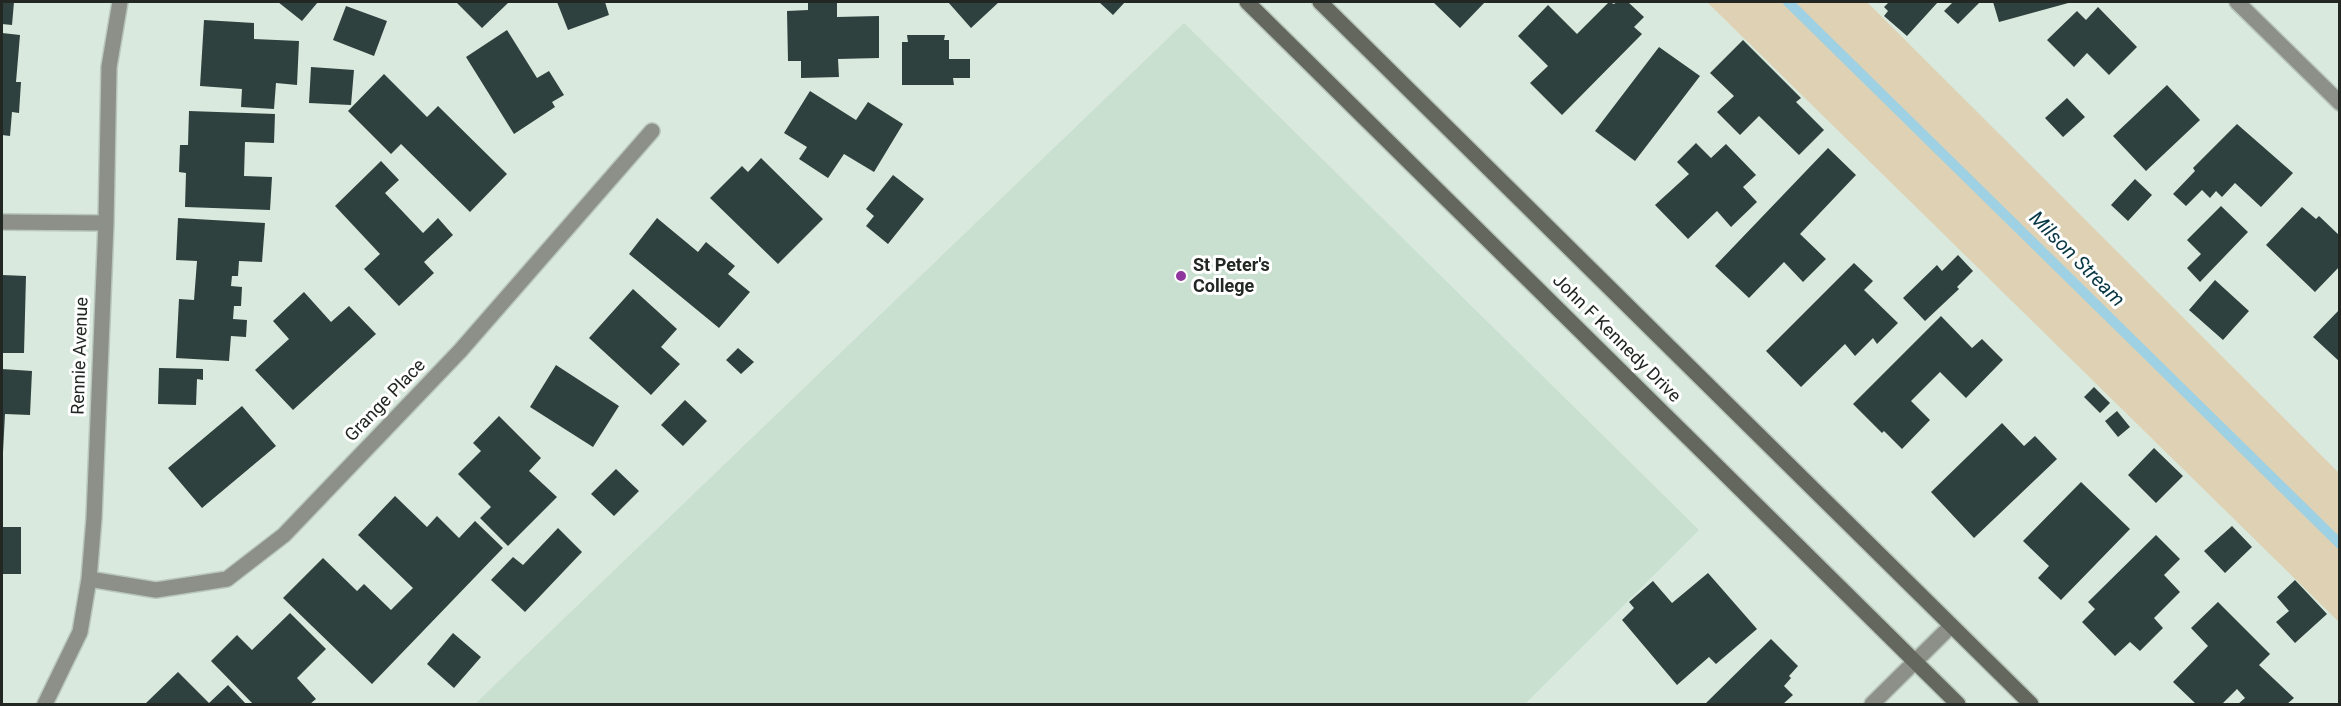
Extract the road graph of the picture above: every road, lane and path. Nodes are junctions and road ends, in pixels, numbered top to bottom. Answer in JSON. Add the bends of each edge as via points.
{"nodes":[{"id":1,"x":120,"y":2,"type":"edge"},
{"id":2,"x":1246,"y":2,"type":"edge"},
{"id":3,"x":1320,"y":2,"type":"edge"},
{"id":4,"x":2237,"y":2,"type":"edge"},
{"id":5,"x":2340,"y":103,"type":"edge"},
{"id":6,"x":652,"y":131,"type":"dead end"},
{"id":7,"x":2,"y":222,"type":"edge"},
{"id":8,"x":106,"y":223,"type":"junction"},
{"id":9,"x":88,"y":579,"type":"junction"},
{"id":10,"x":1951,"y":626,"type":"junction"},
{"id":11,"x":1915,"y":661,"type":"junction"},
{"id":12,"x":45,"y":705,"type":"edge"},
{"id":13,"x":1872,"y":705,"type":"edge"},
{"id":14,"x":1958,"y":705,"type":"edge"},
{"id":15,"x":2031,"y":705,"type":"edge"}],
"edges":[{"from":1,"to":8,"type":"street","name":"Rennie Avenue","via":[[108,68]]},
{"from":2,"to":11,"type":"main road","name":"John F Kennedy Drive"},
{"from":3,"to":10,"type":"main road","name":"John F Kennedy Drive"},
{"from":4,"to":5,"type":"street"},
{"from":6,"to":9,"type":"street","name":"Grange Place","via":[[460,351],[284,535],[227,579],[156,590]]},
{"from":7,"to":8,"type":"street"},
{"from":8,"to":9,"type":"street","name":"Rennie Avenue"},
{"from":9,"to":12,"type":"street","name":"Rennie Avenue","via":[[80,632]]},
{"from":10,"to":11,"type":"street"},
{"from":10,"to":15,"type":"main road","name":"John F Kennedy Drive"},
{"from":11,"to":13,"type":"street"},
{"from":11,"to":14,"type":"main road","name":"John F Kennedy Drive"}]}
